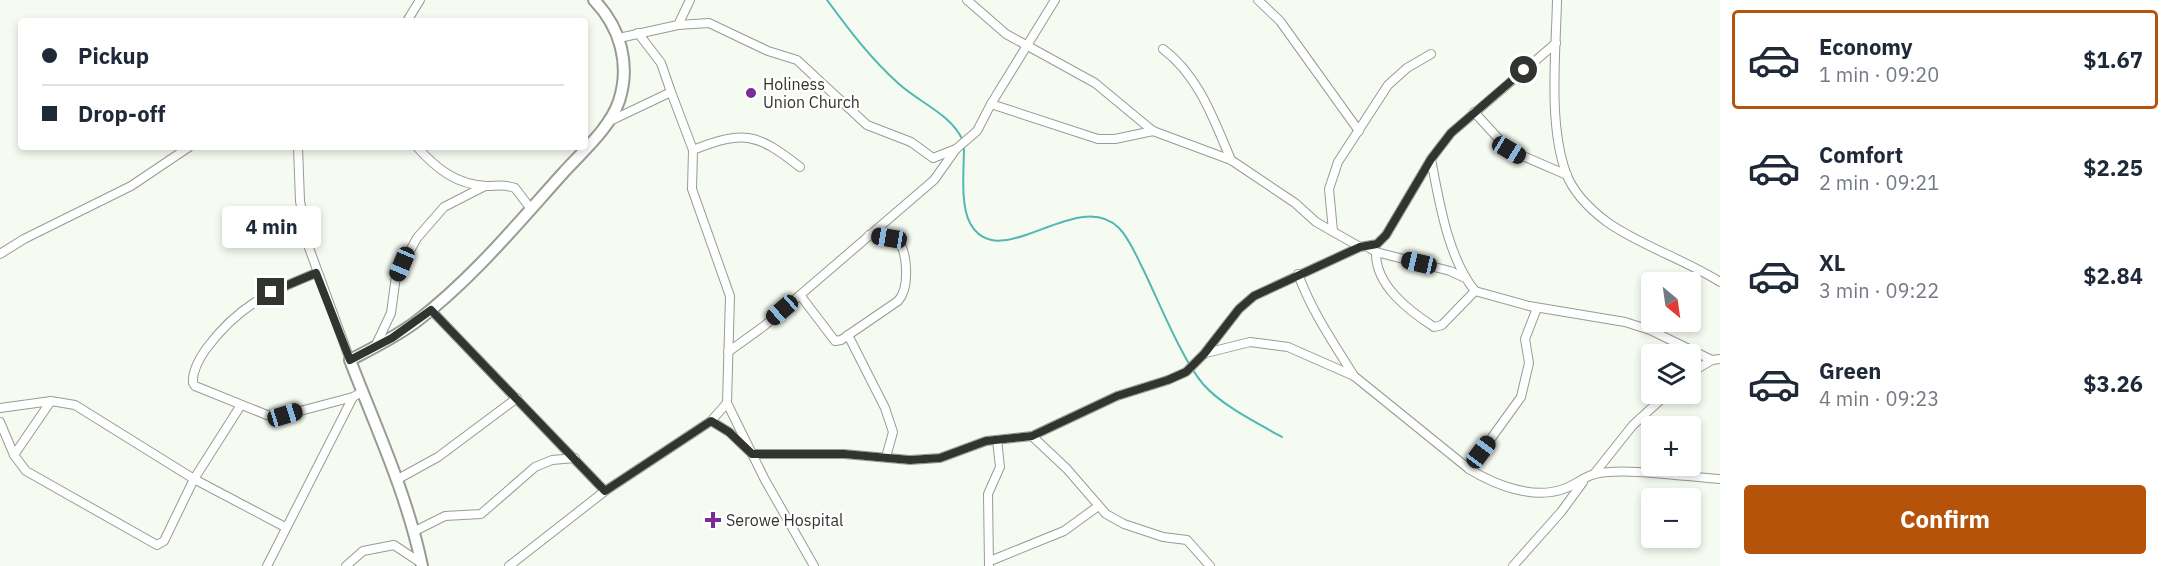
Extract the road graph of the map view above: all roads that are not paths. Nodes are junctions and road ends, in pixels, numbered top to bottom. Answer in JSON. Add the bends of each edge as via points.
{"nodes":[{"id":1,"x":420,"y":0,"type":"edge"},
{"id":2,"x":594,"y":0,"type":"edge"},
{"id":3,"x":690,"y":0,"type":"edge"},
{"id":4,"x":967,"y":0,"type":"edge"},
{"id":5,"x":1055,"y":0,"type":"edge"},
{"id":6,"x":1258,"y":0,"type":"edge"},
{"id":7,"x":1557,"y":0,"type":"edge"},
{"id":8,"x":409,"y":18,"type":"edge"},
{"id":9,"x":678,"y":25,"type":"junction"},
{"id":10,"x":638,"y":33,"type":"junction"},
{"id":11,"x":619,"y":38,"type":"junction"},
{"id":12,"x":1556,"y":43,"type":"junction"},
{"id":13,"x":1028,"y":47,"type":"junction"},
{"id":14,"x":1163,"y":49,"type":"dead end"},
{"id":15,"x":1431,"y":54,"type":"dead end"},
{"id":16,"x":671,"y":92,"type":"junction"},
{"id":17,"x":990,"y":104,"type":"junction"},
{"id":18,"x":1474,"y":112,"type":"junction"},
{"id":19,"x":609,"y":121,"type":"junction"},
{"id":20,"x":1153,"y":131,"type":"junction"},
{"id":21,"x":1359,"y":131,"type":"junction"},
{"id":22,"x":588,"y":145,"type":"edge"},
{"id":23,"x":956,"y":149,"type":"junction"},
{"id":24,"x":185,"y":150,"type":"edge"},
{"id":25,"x":298,"y":150,"type":"edge"},
{"id":26,"x":420,"y":150,"type":"edge"},
{"id":27,"x":583,"y":150,"type":"edge"},
{"id":28,"x":693,"y":150,"type":"junction"},
{"id":29,"x":1431,"y":159,"type":"junction"},
{"id":30,"x":1231,"y":160,"type":"junction"},
{"id":31,"x":800,"y":167,"type":"dead end"},
{"id":32,"x":1567,"y":175,"type":"junction"},
{"id":33,"x":485,"y":186,"type":"junction"},
{"id":34,"x":531,"y":209,"type":"junction"},
{"id":35,"x":1333,"y":231,"type":"junction"},
{"id":36,"x":869,"y":235,"type":"junction"},
{"id":37,"x":1364,"y":247,"type":"junction"},
{"id":38,"x":1376,"y":252,"type":"junction"},
{"id":39,"x":0,"y":254,"type":"edge"},
{"id":40,"x":316,"y":273,"type":"junction"},
{"id":41,"x":1298,"y":274,"type":"junction"},
{"id":42,"x":1464,"y":278,"type":"junction"},
{"id":43,"x":1720,"y":282,"type":"edge"},
{"id":44,"x":1475,"y":291,"type":"junction"},
{"id":45,"x":800,"y":295,"type":"junction"},
{"id":46,"x":1537,"y":308,"type":"junction"},
{"id":47,"x":431,"y":310,"type":"junction"},
{"id":48,"x":848,"y":335,"type":"junction"},
{"id":49,"x":374,"y":347,"type":"junction"},
{"id":50,"x":728,"y":352,"type":"junction"},
{"id":51,"x":1204,"y":354,"type":"junction"},
{"id":52,"x":1716,"y":359,"type":"edge"},
{"id":53,"x":350,"y":360,"type":"junction"},
{"id":54,"x":1701,"y":367,"type":"edge"},
{"id":55,"x":1354,"y":376,"type":"junction"},
{"id":56,"x":358,"y":394,"type":"junction"},
{"id":57,"x":517,"y":398,"type":"junction"},
{"id":58,"x":51,"y":401,"type":"junction"},
{"id":59,"x":727,"y":404,"type":"junction"},
{"id":60,"x":1656,"y":404,"type":"edge"},
{"id":61,"x":240,"y":405,"type":"junction"},
{"id":62,"x":0,"y":408,"type":"edge"},
{"id":63,"x":711,"y":421,"type":"junction"},
{"id":64,"x":0,"y":422,"type":"edge"},
{"id":65,"x":1032,"y":436,"type":"junction"},
{"id":66,"x":997,"y":440,"type":"junction"},
{"id":67,"x":752,"y":454,"type":"junction"},
{"id":68,"x":14,"y":455,"type":"junction"},
{"id":69,"x":886,"y":457,"type":"junction"},
{"id":70,"x":575,"y":458,"type":"junction"},
{"id":71,"x":1469,"y":469,"type":"junction"},
{"id":72,"x":1590,"y":476,"type":"junction"},
{"id":73,"x":194,"y":479,"type":"junction"},
{"id":74,"x":398,"y":479,"type":"junction"},
{"id":75,"x":1720,"y":479,"type":"edge"},
{"id":76,"x":605,"y":491,"type":"junction"},
{"id":77,"x":1097,"y":507,"type":"junction"},
{"id":78,"x":285,"y":527,"type":"junction"},
{"id":79,"x":415,"y":531,"type":"junction"},
{"id":80,"x":1005,"y":561,"type":"edge"},
{"id":81,"x":989,"y":563,"type":"edge"},
{"id":82,"x":422,"y":565,"type":"edge"},
{"id":83,"x":267,"y":566,"type":"edge"},
{"id":84,"x":346,"y":566,"type":"edge"},
{"id":85,"x":509,"y":566,"type":"edge"},
{"id":86,"x":814,"y":566,"type":"edge"},
{"id":87,"x":1210,"y":566,"type":"edge"},
{"id":88,"x":1513,"y":566,"type":"edge"}],
"edges":[{"from":1,"to":8,"type":"street"},
{"from":2,"to":11,"type":"street"},
{"from":3,"to":9,"type":"street"},
{"from":4,"to":13,"type":"street","via":[[1006,34]]},
{"from":5,"to":13,"type":"street"},
{"from":6,"to":21,"type":"street","via":[[1280,21]]},
{"from":7,"to":12,"type":"street"},
{"from":9,"to":10,"type":"street"},
{"from":9,"to":23,"type":"street","via":[[709,23],[797,60],[867,125],[911,142],[933,158]]},
{"from":10,"to":11,"type":"street"},
{"from":10,"to":16,"type":"street","via":[[661,63]]},
{"from":11,"to":19,"type":"street","via":[[624,76]]},
{"from":12,"to":18,"type":"street"},
{"from":12,"to":32,"type":"street","via":[[1558,138]]},
{"from":13,"to":17,"type":"street"},
{"from":13,"to":20,"type":"street","via":[[1095,83]]},
{"from":14,"to":30,"type":"street","via":[[1201,93]]},
{"from":15,"to":21,"type":"street","via":[[1395,76]]},
{"from":16,"to":19,"type":"street"},
{"from":16,"to":28,"type":"street"},
{"from":17,"to":20,"type":"street","via":[[1098,139]]},
{"from":17,"to":23,"type":"street","via":[[977,131]]},
{"from":18,"to":29,"type":"street"},
{"from":18,"to":32,"type":"street","via":[[1509,150]]},
{"from":19,"to":22,"type":"street"},
{"from":20,"to":30,"type":"street"},
{"from":21,"to":35,"type":"street","via":[[1338,162],[1329,189]]},
{"from":23,"to":36,"type":"street","via":[[934,180]]},
{"from":24,"to":39,"type":"street","via":[[131,186]]},
{"from":25,"to":40,"type":"street","via":[[302,220]]},
{"from":26,"to":33,"type":"street","via":[[445,175]]},
{"from":27,"to":34,"type":"street"},
{"from":28,"to":31,"type":"street","via":[[721,138],[760,139]]},
{"from":28,"to":50,"type":"street","via":[[692,189],[730,296]]},
{"from":29,"to":37,"type":"street","via":[[1386,235],[1377,244]]},
{"from":29,"to":42,"type":"street","via":[[1437,194]]},
{"from":30,"to":35,"type":"street"},
{"from":32,"to":43,"type":"street","via":[[1582,199],[1607,222]]},
{"from":33,"to":34,"type":"street","via":[[512,186]]},
{"from":33,"to":49,"type":"street","via":[[444,207],[417,238],[396,276],[391,313]]},
{"from":34,"to":47,"type":"street"},
{"from":35,"to":37,"type":"street"},
{"from":36,"to":45,"type":"street"},
{"from":36,"to":48,"type":"street","via":[[897,239],[901,244],[905,268],[902,295]]},
{"from":37,"to":38,"type":"street"},
{"from":37,"to":41,"type":"street"},
{"from":38,"to":42,"type":"street"},
{"from":38,"to":44,"type":"street","via":[[1375,263],[1389,289],[1404,306],[1434,327],[1442,325]]},
{"from":40,"to":53,"type":"street"},
{"from":40,"to":61,"type":"street","via":[[271,292],[233,317],[199,359],[192,379],[195,387]]},
{"from":41,"to":51,"type":"street","via":[[1254,296]]},
{"from":41,"to":55,"type":"street","via":[[1306,298]]},
{"from":42,"to":44,"type":"street"},
{"from":44,"to":46,"type":"street"},
{"from":45,"to":48,"type":"street","via":[[833,340]]},
{"from":45,"to":50,"type":"street"},
{"from":46,"to":52,"type":"street","via":[[1625,322]]},
{"from":46,"to":71,"type":"street","via":[[1525,339],[1528,363],[1521,397]]},
{"from":47,"to":49,"type":"street"},
{"from":47,"to":57,"type":"street"},
{"from":48,"to":69,"type":"street","via":[[893,432]]},
{"from":49,"to":53,"type":"street"},
{"from":50,"to":59,"type":"street"},
{"from":51,"to":55,"type":"street","via":[[1250,342],[1280,345]]},
{"from":51,"to":65,"type":"street","via":[[1186,372],[1117,396]]},
{"from":52,"to":54,"type":"street"},
{"from":53,"to":56,"type":"street"},
{"from":55,"to":71,"type":"street"},
{"from":56,"to":61,"type":"street","via":[[285,415],[267,415]]},
{"from":56,"to":74,"type":"street"},
{"from":56,"to":78,"type":"street"},
{"from":57,"to":70,"type":"street"},
{"from":57,"to":74,"type":"street","via":[[438,458]]},
{"from":58,"to":62,"type":"street"},
{"from":58,"to":68,"type":"street"},
{"from":58,"to":73,"type":"street","via":[[75,405]]},
{"from":59,"to":63,"type":"street"},
{"from":59,"to":67,"type":"street"},
{"from":60,"to":72,"type":"street"},
{"from":61,"to":73,"type":"street"},
{"from":63,"to":67,"type":"street"},
{"from":63,"to":76,"type":"street"},
{"from":64,"to":68,"type":"street"},
{"from":65,"to":66,"type":"street"},
{"from":65,"to":77,"type":"street","via":[[1067,469]]},
{"from":66,"to":69,"type":"street","via":[[940,458]]},
{"from":66,"to":81,"type":"street","via":[[1000,467],[988,494]]},
{"from":67,"to":69,"type":"street"},
{"from":67,"to":86,"type":"street"},
{"from":68,"to":73,"type":"street","via":[[26,471],[155,545],[164,541]]},
{"from":70,"to":76,"type":"street"},
{"from":70,"to":79,"type":"street","via":[[535,466],[481,514],[445,516]]},
{"from":71,"to":72,"type":"street","via":[[1486,480],[1527,492],[1563,489]]},
{"from":72,"to":75,"type":"street","via":[[1637,473]]},
{"from":72,"to":88,"type":"street"},
{"from":73,"to":78,"type":"street"},
{"from":74,"to":79,"type":"street"},
{"from":76,"to":85,"type":"street"},
{"from":77,"to":80,"type":"street","via":[[1064,531]]},
{"from":77,"to":87,"type":"street","via":[[1124,524],[1187,540]]},
{"from":78,"to":83,"type":"street"},
{"from":79,"to":82,"type":"street"},
{"from":80,"to":81,"type":"street"},
{"from":82,"to":84,"type":"street","via":[[394,545],[363,551]]}]}
